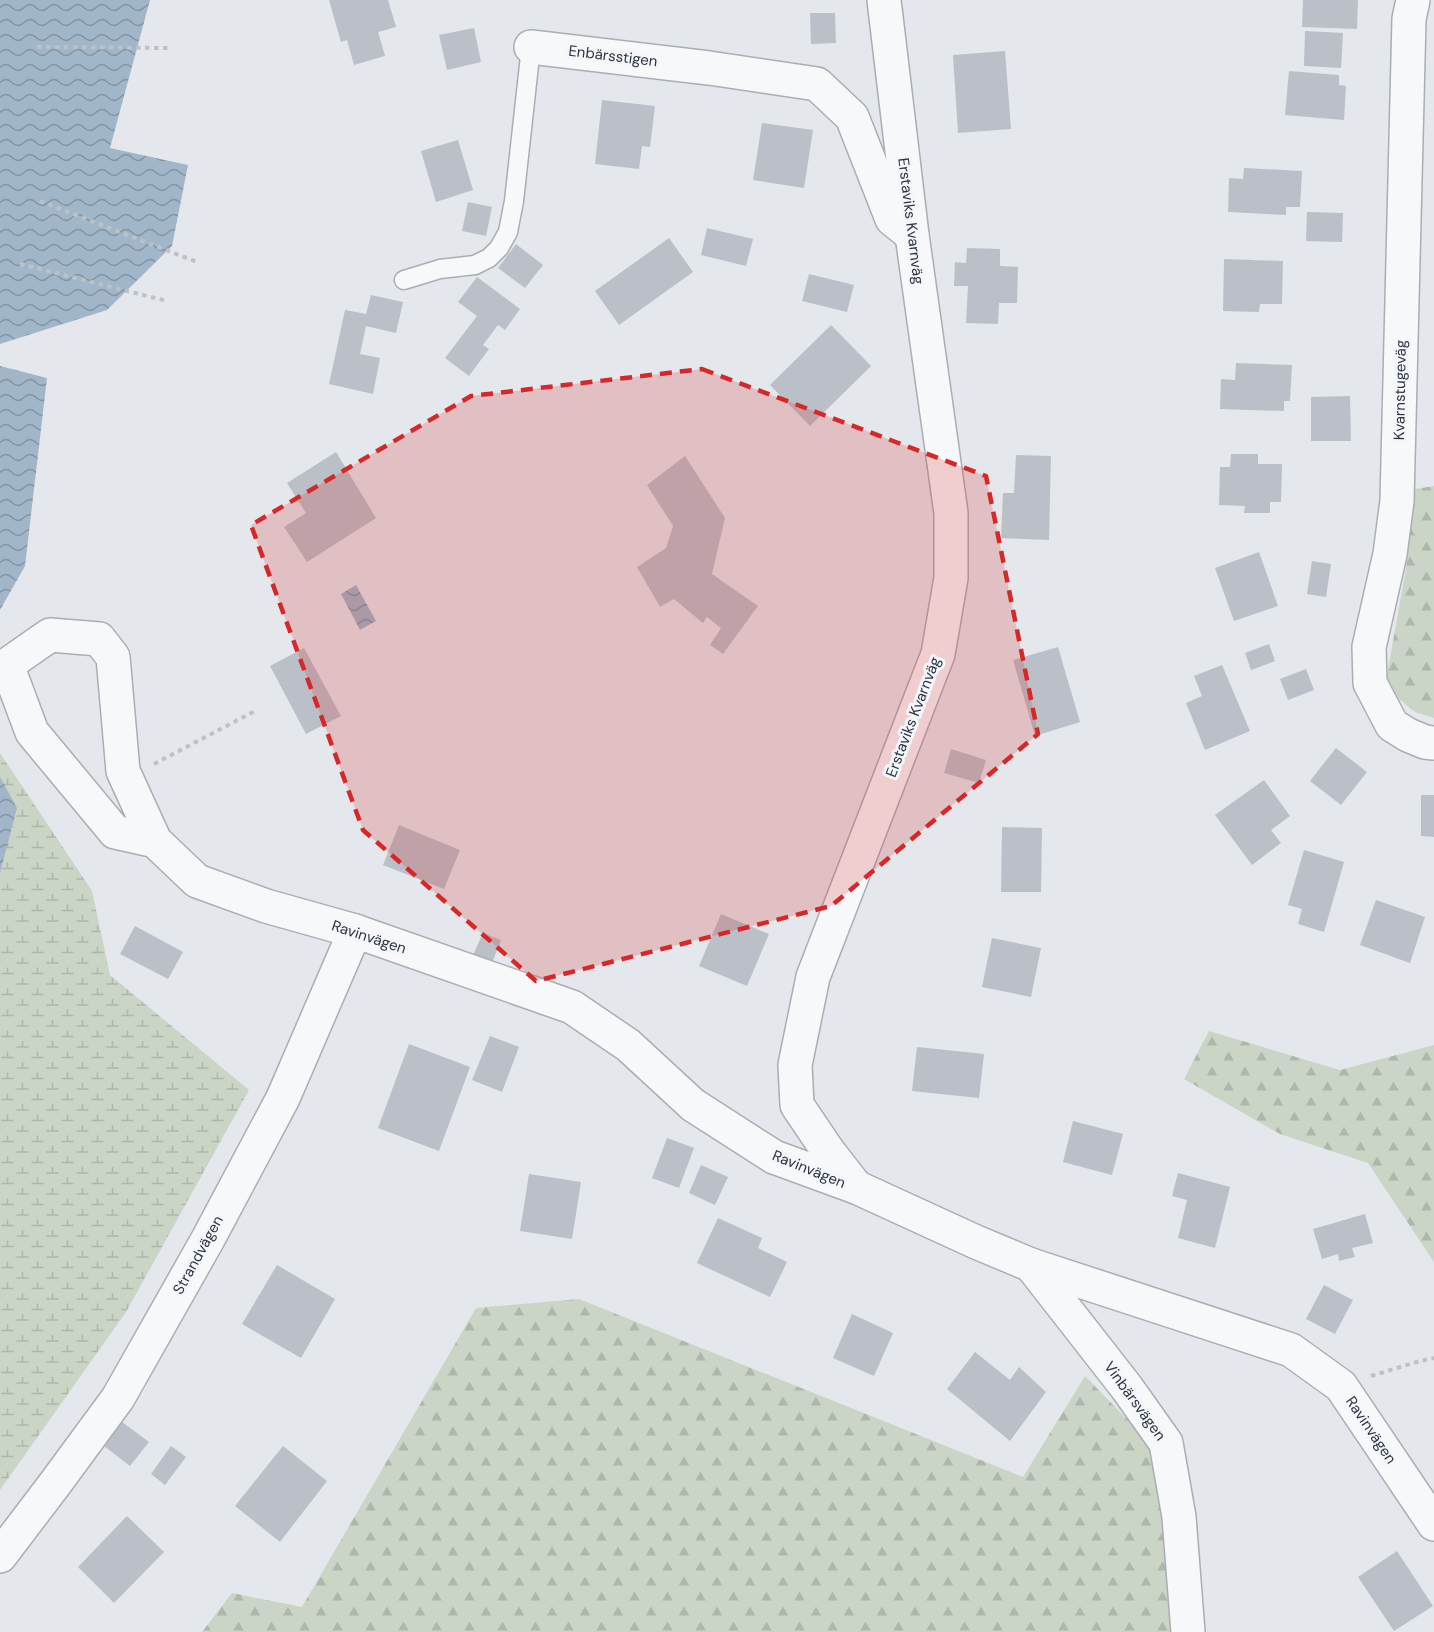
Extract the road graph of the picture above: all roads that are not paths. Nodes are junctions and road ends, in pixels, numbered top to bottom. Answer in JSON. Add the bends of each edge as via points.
{"nodes":[{"id":1,"x":884,"y":0,"type":"edge"},
{"id":2,"x":1413,"y":0,"type":"edge"},
{"id":3,"x":531,"y":47,"type":"joint"},
{"id":4,"x":912,"y":236,"type":"junction"},
{"id":5,"x":404,"y":280,"type":"dead end"},
{"id":6,"x":3,"y":664,"type":"edge"},
{"id":7,"x":1434,"y":743,"type":"edge"},
{"id":8,"x":155,"y":841,"type":"junction"},
{"id":9,"x":355,"y":931,"type":"junction"},
{"id":10,"x":856,"y":1188,"type":"junction"},
{"id":11,"x":1031,"y":1265,"type":"junction"},
{"id":12,"x":1434,"y":1524,"type":"edge"},
{"id":13,"x":0,"y":1556,"type":"edge"},
{"id":14,"x":1188,"y":1632,"type":"edge"}],
"edges":[{"from":1,"to":4,"type":"street","name":"Erstaviks Kvarnväg"},
{"from":2,"to":7,"type":"street","name":"Kvarnstugeväg","via":[[1409,19],[1397,501],[1390,554],[1369,647],[1370,683],[1392,725]]},
{"from":3,"to":4,"type":"street","name":"Enbärsstigen","via":[[817,84],[852,117],[892,219]]},
{"from":3,"to":5,"type":"lane","name":"Enbärsstigen","via":[[514,201],[508,231],[499,248],[475,265],[440,269]]},
{"from":4,"to":10,"type":"street","name":"Erstaviks Kvarnväg","via":[[951,513],[951,578],[938,654],[813,977],[795,1065],[797,1105]]},
{"from":6,"to":8,"type":"street","name":"Ravinvägen","via":[[32,732],[115,832]]},
{"from":6,"to":8,"type":"street","name":"Ravinvägen","via":[[50,635],[99,639],[112,657],[123,771]]},
{"from":8,"to":9,"type":"street","name":"Ravinvägen","via":[[197,881],[266,906]]},
{"from":9,"to":10,"type":"street","name":"Ravinvägen","via":[[572,1007],[627,1045],[693,1105],[774,1157]]},
{"from":9,"to":13,"type":"street","name":"Strandvägen","via":[[283,1098],[118,1398]]},
{"from":10,"to":11,"type":"street","name":"Ravinvägen"},
{"from":11,"to":12,"type":"street","name":"Ravinvägen","via":[[1291,1350],[1341,1386]]},
{"from":11,"to":14,"type":"street","name":"Vinbärsvägen","via":[[1166,1443],[1179,1517]]}]}
